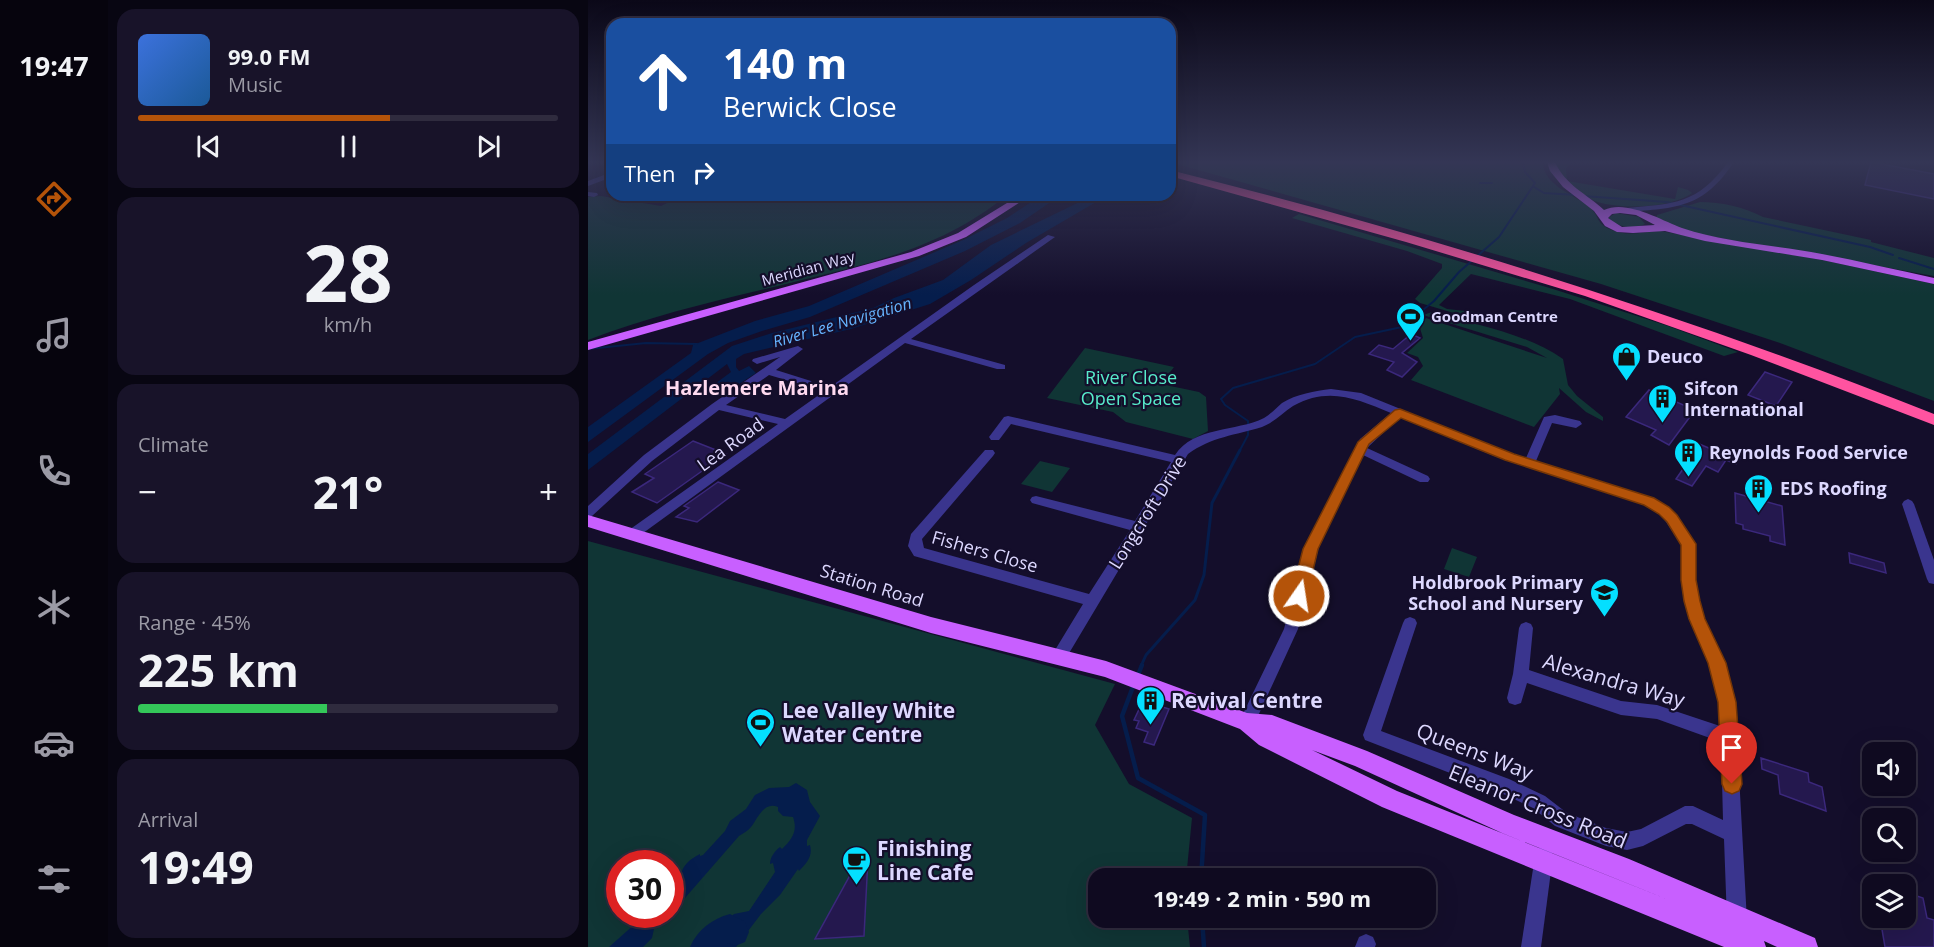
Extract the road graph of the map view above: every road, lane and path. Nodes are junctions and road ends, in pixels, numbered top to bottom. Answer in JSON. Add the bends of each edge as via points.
{"nodes":[{"id":1,"x":1008,"y":206,"type":"edge"},
{"id":2,"x":1299,"y":206,"type":"edge"},
{"id":3,"x":1594,"y":206,"type":"edge"},
{"id":4,"x":1608,"y":206,"type":"edge"},
{"id":5,"x":1665,"y":206,"type":"edge"},
{"id":6,"x":1656,"y":208,"type":"junction"},
{"id":7,"x":1623,"y":210,"type":"junction"},
{"id":8,"x":1604,"y":215,"type":"junction"},
{"id":9,"x":1651,"y":222,"type":"junction"},
{"id":10,"x":1051,"y":237,"type":"dead end"},
{"id":11,"x":1494,"y":261,"type":"junction"},
{"id":12,"x":1934,"y":281,"type":"edge"},
{"id":13,"x":904,"y":339,"type":"junction"},
{"id":14,"x":588,"y":346,"type":"edge"},
{"id":15,"x":757,"y":361,"type":"dead end"},
{"id":16,"x":1001,"y":367,"type":"dead end"},
{"id":17,"x":768,"y":371,"type":"junction"},
{"id":18,"x":807,"y":383,"type":"dead end"},
{"id":19,"x":716,"y":406,"type":"junction"},
{"id":20,"x":1934,"y":408,"type":"edge"},
{"id":21,"x":1400,"y":412,"type":"junction"},
{"id":22,"x":1934,"y":420,"type":"edge"},
{"id":23,"x":787,"y":423,"type":"junction"},
{"id":24,"x":1576,"y":424,"type":"dead end"},
{"id":25,"x":995,"y":437,"type":"dead end"},
{"id":26,"x":1360,"y":449,"type":"junction"},
{"id":27,"x":989,"y":453,"type":"dead end"},
{"id":28,"x":1178,"y":460,"type":"junction"},
{"id":29,"x":1529,"y":464,"type":"junction"},
{"id":30,"x":1424,"y":479,"type":"dead end"},
{"id":31,"x":1036,"y":500,"type":"dead end"},
{"id":32,"x":1908,"y":504,"type":"dead end"},
{"id":33,"x":588,"y":513,"type":"edge"},
{"id":34,"x":588,"y":521,"type":"edge"},
{"id":35,"x":1138,"y":527,"type":"junction"},
{"id":36,"x":634,"y":533,"type":"junction"},
{"id":37,"x":1934,"y":579,"type":"edge"},
{"id":38,"x":1092,"y":601,"type":"junction"},
{"id":39,"x":1410,"y":623,"type":"dead end"},
{"id":40,"x":1526,"y":628,"type":"dead end"},
{"id":41,"x":1060,"y":655,"type":"junction"},
{"id":42,"x":1521,"y":674,"type":"junction"},
{"id":43,"x":1145,"y":683,"type":"joint"},
{"id":44,"x":1515,"y":698,"type":"dead end"},
{"id":45,"x":1247,"y":722,"type":"junction"},
{"id":46,"x":1730,"y":736,"type":"junction"},
{"id":47,"x":1733,"y":834,"type":"junction"},
{"id":48,"x":1547,"y":838,"type":"junction"},
{"id":49,"x":1544,"y":863,"type":"junction"},
{"id":50,"x":1743,"y":934,"type":"edge"},
{"id":51,"x":1531,"y":947,"type":"edge"},
{"id":52,"x":1806,"y":947,"type":"edge"}],
"edges":[{"from":1,"to":14,"type":"main road","name":"Meridian Way","via":[[962,235],[906,257]]},
{"from":2,"to":11,"type":"highway"},
{"from":3,"to":8,"type":"main road"},
{"from":4,"to":7,"type":"main road"},
{"from":5,"to":6,"type":"street"},
{"from":6,"to":7,"type":"street"},
{"from":6,"to":9,"type":"street"},
{"from":7,"to":8,"type":"main road"},
{"from":7,"to":9,"type":"main road"},
{"from":8,"to":9,"type":"main road","via":[[1605,221],[1620,229],[1642,231]]},
{"from":9,"to":12,"type":"main road","via":[[1697,236]]},
{"from":10,"to":13,"type":"street","name":"Lea Road"},
{"from":11,"to":20,"type":"highway","via":[[1689,318]]},
{"from":11,"to":22,"type":"highway","via":[[1726,340]]},
{"from":13,"to":16,"type":"street"},
{"from":13,"to":23,"type":"street","name":"Lea Road"},
{"from":15,"to":17,"type":"street","via":[[798,349]]},
{"from":17,"to":18,"type":"street"},
{"from":17,"to":19,"type":"street"},
{"from":19,"to":23,"type":"street"},
{"from":19,"to":33,"type":"street","via":[[634,470]]},
{"from":21,"to":26,"type":"street"},
{"from":21,"to":28,"type":"street","name":"Longcroft Drive","via":[[1357,395],[1331,392],[1290,403],[1261,423],[1194,443]]},
{"from":21,"to":29,"type":"street","name":"Longcroft Drive"},
{"from":23,"to":36,"type":"street","name":"Lea Road"},
{"from":24,"to":29,"type":"street","via":[[1548,420]]},
{"from":25,"to":28,"type":"street","via":[[1008,420]]},
{"from":26,"to":30,"type":"street"},
{"from":26,"to":45,"type":"street","via":[[1310,549],[1291,629]]},
{"from":27,"to":38,"type":"street","name":"Fishers Close","via":[[916,538],[919,552]]},
{"from":28,"to":35,"type":"street","name":"Longcroft Drive"},
{"from":29,"to":46,"type":"street","name":"Longcroft Drive","via":[[1649,502],[1664,510],[1682,531],[1688,544],[1692,601],[1723,680]]},
{"from":31,"to":35,"type":"street"},
{"from":32,"to":37,"type":"street"},
{"from":34,"to":36,"type":"main road","name":"Station Road"},
{"from":35,"to":38,"type":"street","name":"Longcroft Drive"},
{"from":36,"to":41,"type":"main road","name":"Station Road","via":[[931,625]]},
{"from":38,"to":41,"type":"street","name":"Longcroft Drive"},
{"from":39,"to":47,"type":"street","name":"Queens Way","via":[[1371,735],[1521,793],[1561,820],[1606,837],[1621,841],[1643,837],[1685,815]]},
{"from":40,"to":42,"type":"street","name":"Alexandra Way"},
{"from":41,"to":43,"type":"main road","name":"Station Road"},
{"from":42,"to":44,"type":"street","name":"Alexandra Way"},
{"from":42,"to":46,"type":"street","name":"Alexandra Way","via":[[1622,708],[1657,712]]},
{"from":43,"to":45,"type":"main road","name":"Eleanor Cross Road"},
{"from":45,"to":48,"type":"main road","name":"Eleanor Cross Road","via":[[1272,725],[1360,758]]},
{"from":45,"to":49,"type":"main road","name":"Eleanor Cross Road","via":[[1266,738],[1390,799]]},
{"from":46,"to":47,"type":"street","name":"Longcroft Drive"},
{"from":47,"to":50,"type":"street","name":"Longcroft Drive"},
{"from":48,"to":49,"type":"street"},
{"from":48,"to":50,"type":"main road","name":"Eleanor Cross Road"},
{"from":49,"to":50,"type":"main road","name":"Eleanor Cross Road"},
{"from":49,"to":51,"type":"street"},
{"from":50,"to":52,"type":"main road","name":"Eleanor Cross Road"}]}
